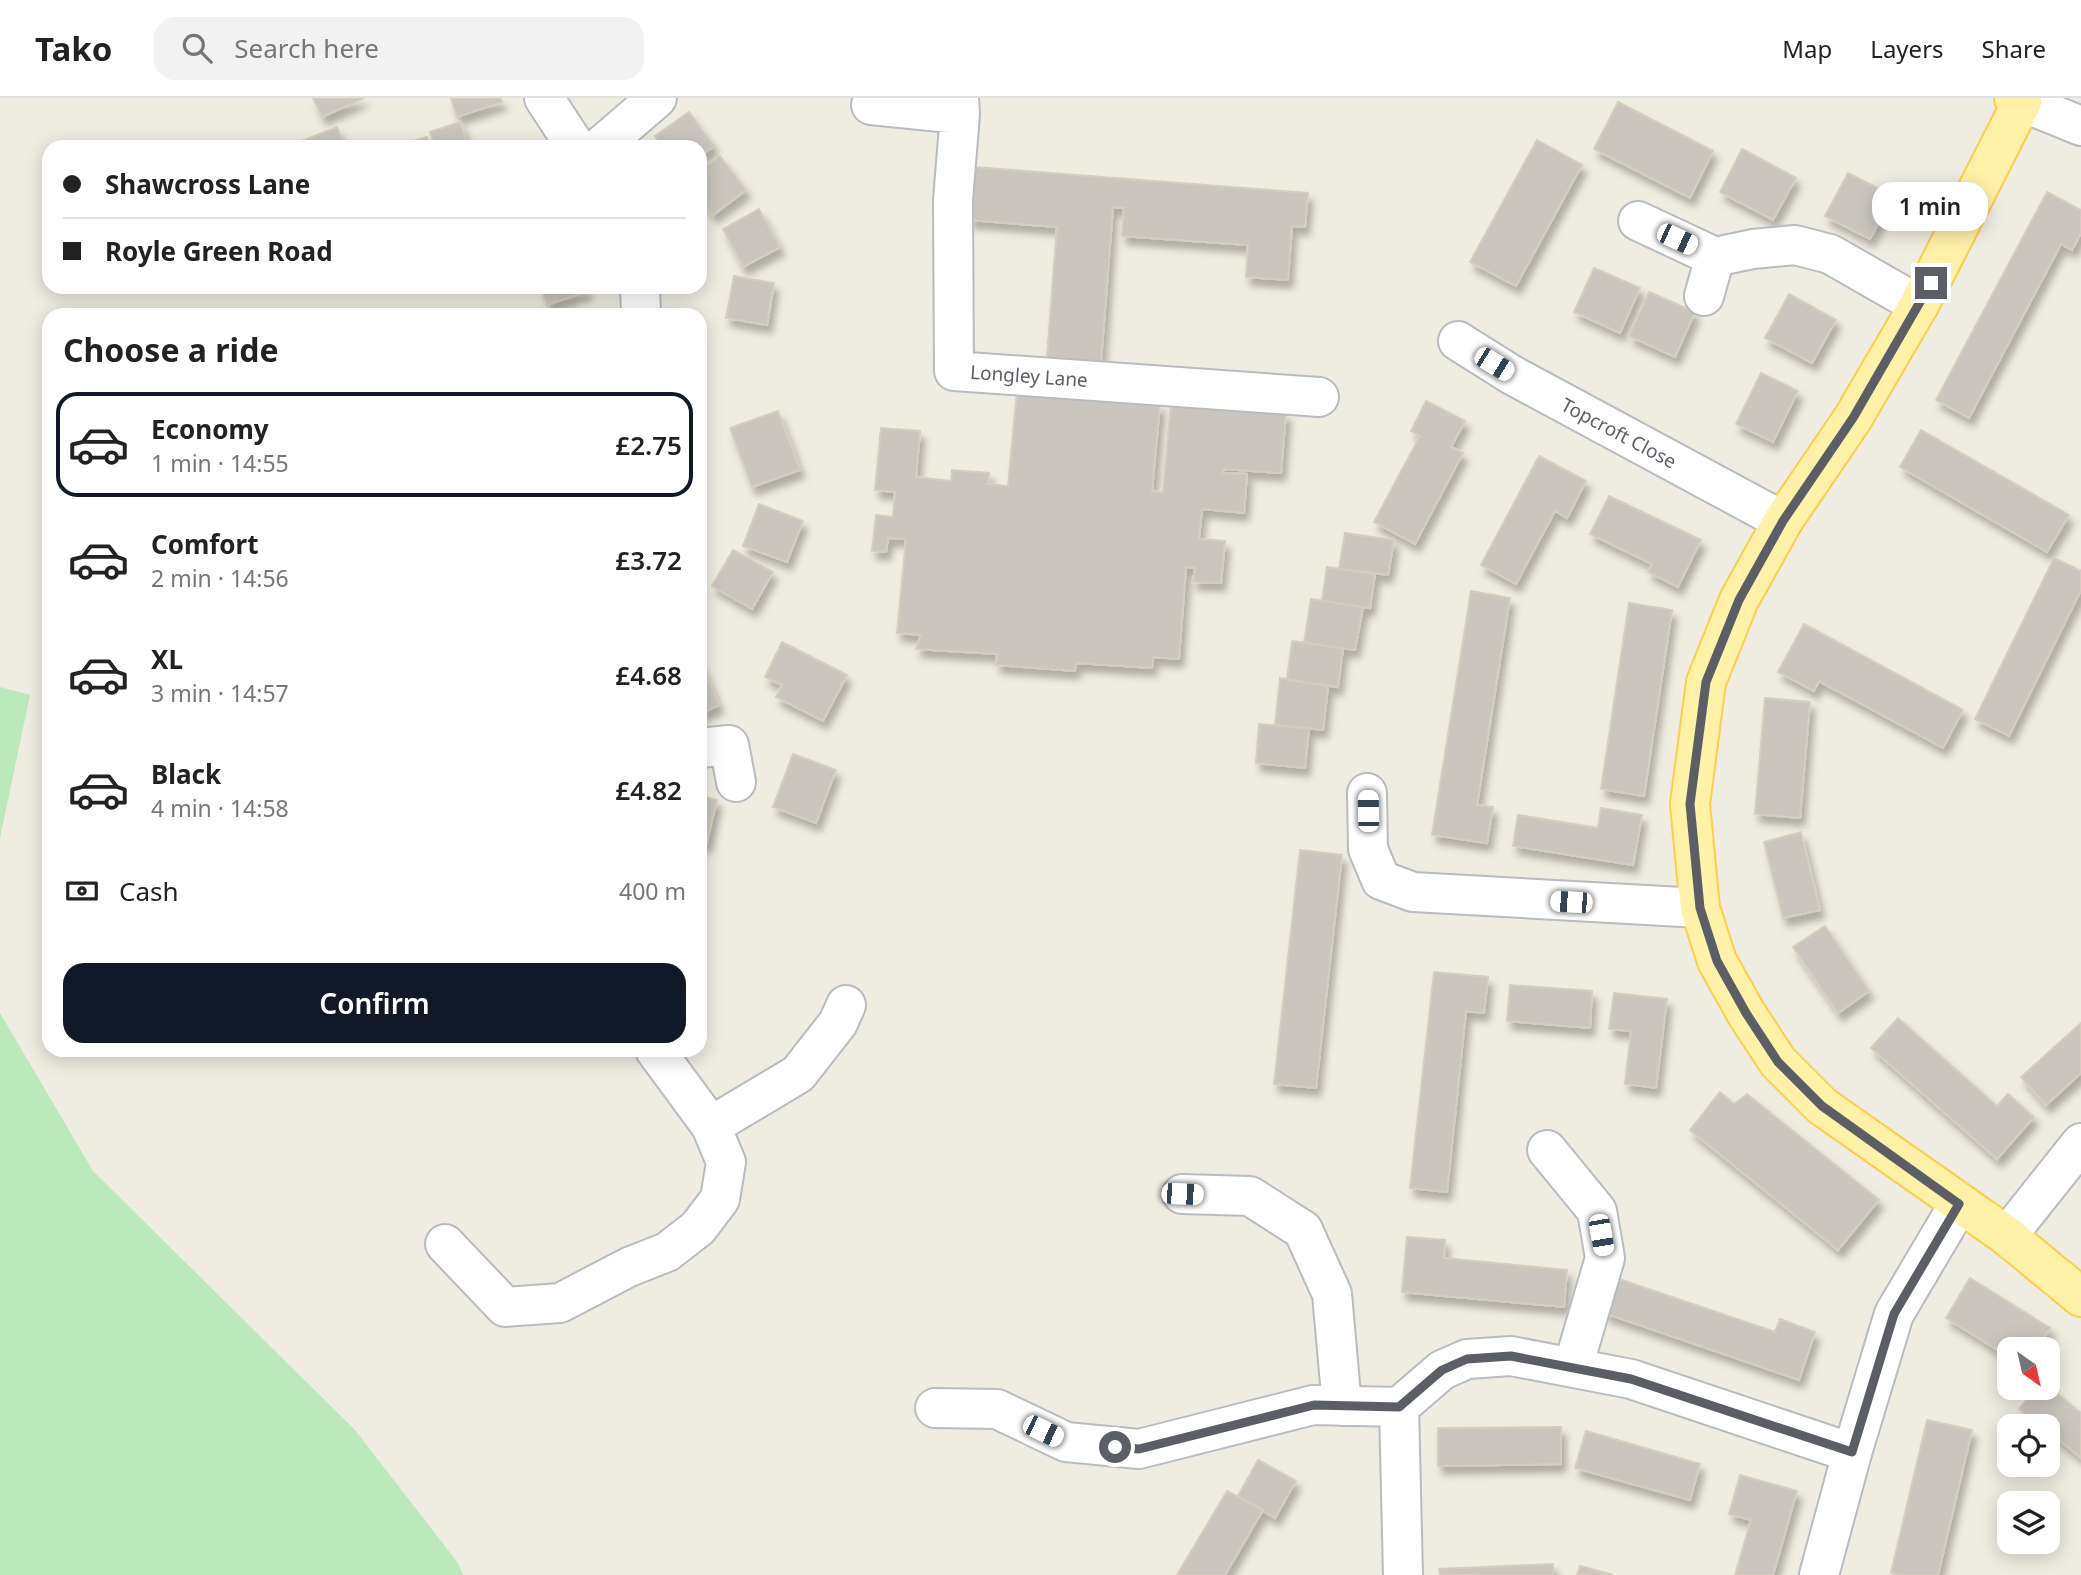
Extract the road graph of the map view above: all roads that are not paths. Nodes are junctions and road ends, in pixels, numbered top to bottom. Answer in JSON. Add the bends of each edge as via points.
{"nodes":[{"id":1,"x":544,"y":98,"type":"edge"},
{"id":2,"x":657,"y":98,"type":"edge"},
{"id":3,"x":2018,"y":100,"type":"edge"},
{"id":4,"x":871,"y":105,"type":"dead end"},
{"id":5,"x":960,"y":106,"type":"edge"},
{"id":6,"x":2081,"y":126,"type":"edge"},
{"id":7,"x":571,"y":140,"type":"edge"},
{"id":8,"x":608,"y":140,"type":"edge"},
{"id":9,"x":1638,"y":221,"type":"dead end"},
{"id":10,"x":1715,"y":257,"type":"junction"},
{"id":11,"x":1704,"y":296,"type":"dead end"},
{"id":12,"x":1919,"y":305,"type":"junction"},
{"id":13,"x":1458,"y":341,"type":"dead end"},
{"id":14,"x":1319,"y":397,"type":"dead end"},
{"id":15,"x":1783,"y":521,"type":"junction"},
{"id":16,"x":707,"y":747,"type":"edge"},
{"id":17,"x":736,"y":782,"type":"dead end"},
{"id":18,"x":1367,"y":793,"type":"dead end"},
{"id":19,"x":1700,"y":908,"type":"junction"},
{"id":20,"x":846,"y":1005,"type":"dead end"},
{"id":21,"x":660,"y":1057,"type":"edge"},
{"id":22,"x":711,"y":1126,"type":"junction"},
{"id":23,"x":2081,"y":1143,"type":"edge"},
{"id":24,"x":1547,"y":1150,"type":"dead end"},
{"id":25,"x":1182,"y":1194,"type":"dead end"},
{"id":26,"x":1959,"y":1204,"type":"junction"},
{"id":27,"x":2007,"y":1236,"type":"junction"},
{"id":28,"x":445,"y":1244,"type":"dead end"},
{"id":29,"x":2081,"y":1297,"type":"edge"},
{"id":30,"x":1573,"y":1367,"type":"junction"},
{"id":31,"x":1342,"y":1406,"type":"junction"},
{"id":32,"x":1399,"y":1407,"type":"junction"},
{"id":33,"x":935,"y":1409,"type":"dead end"},
{"id":34,"x":1852,"y":1452,"type":"junction"},
{"id":35,"x":1403,"y":1575,"type":"edge"},
{"id":36,"x":1819,"y":1575,"type":"edge"}],
"edges":[{"from":1,"to":7,"type":"street"},
{"from":2,"to":8,"type":"street"},
{"from":3,"to":6,"type":"street"},
{"from":3,"to":12,"type":"main road"},
{"from":4,"to":5,"type":"street","name":"Longley Lane"},
{"from":5,"to":14,"type":"street","name":"Longley Lane","via":[[953,200],[954,371]]},
{"from":9,"to":10,"type":"street"},
{"from":10,"to":11,"type":"street"},
{"from":10,"to":12,"type":"street","via":[[1795,245],[1830,254]]},
{"from":12,"to":15,"type":"main road","via":[[1853,418]]},
{"from":13,"to":15,"type":"street","name":"Topcroft Close","via":[[1512,375]]},
{"from":15,"to":19,"type":"main road","via":[[1739,600],[1706,682],[1690,804]]},
{"from":16,"to":17,"type":"street","via":[[729,745]]},
{"from":18,"to":19,"type":"street","via":[[1368,849],[1381,880],[1417,893]]},
{"from":19,"to":26,"type":"main road","via":[[1717,961],[1778,1062],[1822,1106]]},
{"from":20,"to":22,"type":"street","via":[[838,1023],[798,1074]]},
{"from":21,"to":22,"type":"street"},
{"from":22,"to":28,"type":"street","via":[[726,1162],[720,1199],[698,1228],[667,1252],[560,1303],[505,1307]]},
{"from":23,"to":27,"type":"street"},
{"from":24,"to":30,"type":"street","via":[[1597,1211],[1605,1258]]},
{"from":25,"to":31,"type":"street","via":[[1250,1196],[1303,1230],[1332,1294]]},
{"from":26,"to":27,"type":"main road"},
{"from":26,"to":34,"type":"street","via":[[1894,1314]]},
{"from":27,"to":29,"type":"main road"},
{"from":30,"to":32,"type":"street","via":[[1511,1356],[1467,1359],[1442,1370]]},
{"from":30,"to":34,"type":"street","via":[[1631,1379]]},
{"from":31,"to":32,"type":"street"},
{"from":31,"to":33,"type":"street","via":[[1314,1405],[1139,1449],[1066,1442],[997,1409]]},
{"from":32,"to":35,"type":"street"},
{"from":34,"to":36,"type":"street"}]}
